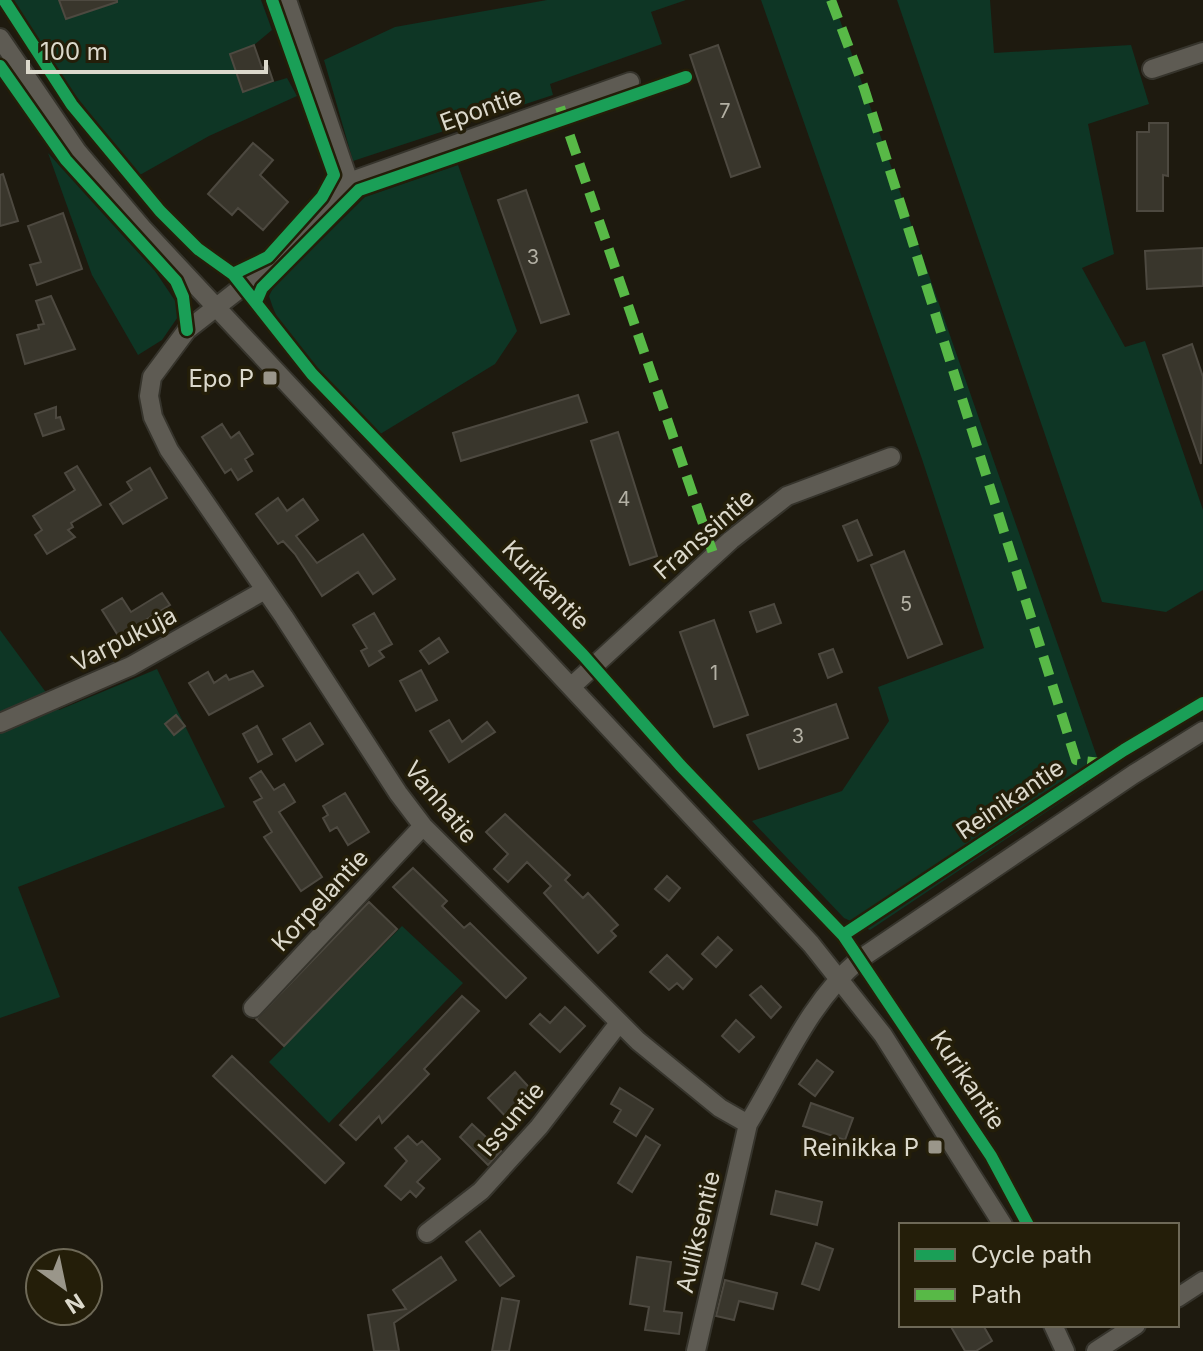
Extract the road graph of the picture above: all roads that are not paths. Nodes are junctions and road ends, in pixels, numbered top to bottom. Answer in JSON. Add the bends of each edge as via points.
{"nodes":[{"id":1,"x":287,"y":0,"type":"edge"},
{"id":2,"x":0,"y":38,"type":"edge"},
{"id":3,"x":1203,"y":52,"type":"edge"},
{"id":4,"x":1152,"y":69,"type":"dead end"},
{"id":5,"x":630,"y":82,"type":"dead end"},
{"id":6,"x":349,"y":182,"type":"junction"},
{"id":7,"x":218,"y":307,"type":"junction"},
{"id":8,"x":891,"y":457,"type":"dead end"},
{"id":9,"x":265,"y":590,"type":"junction"},
{"id":10,"x":572,"y":686,"type":"junction"},
{"id":11,"x":0,"y":723,"type":"edge"},
{"id":12,"x":1203,"y":731,"type":"edge"},
{"id":13,"x":423,"y":826,"type":"junction"},
{"id":14,"x":838,"y":977,"type":"junction"},
{"id":15,"x":253,"y":1008,"type":"dead end"},
{"id":16,"x":619,"y":1023,"type":"junction"},
{"id":17,"x":748,"y":1124,"type":"junction"},
{"id":18,"x":1002,"y":1223,"type":"edge"},
{"id":19,"x":427,"y":1233,"type":"dead end"},
{"id":20,"x":1203,"y":1281,"type":"edge"},
{"id":21,"x":1179,"y":1297,"type":"edge"},
{"id":22,"x":1054,"y":1327,"type":"edge"},
{"id":23,"x":1133,"y":1327,"type":"edge"},
{"id":24,"x":696,"y":1351,"type":"edge"},
{"id":25,"x":1065,"y":1351,"type":"edge"},
{"id":26,"x":1096,"y":1351,"type":"edge"}],
"edges":[{"from":1,"to":6,"type":"street"},
{"from":2,"to":7,"type":"street","name":"Kurikantie","via":[[77,151]]},
{"from":3,"to":4,"type":"street"},
{"from":5,"to":6,"type":"street","name":"Epontie"},
{"from":6,"to":7,"type":"street","name":"Vanhatie","via":[[274,262]]},
{"from":7,"to":9,"type":"street","name":"Vanhatie","via":[[187,330],[167,354],[152,377],[149,396],[169,450]]},
{"from":7,"to":10,"type":"street","name":"Kurikantie"},
{"from":8,"to":10,"type":"street","name":"Franssintie","via":[[787,496],[731,540]]},
{"from":9,"to":11,"type":"street","name":"Varpukuja","via":[[131,666]]},
{"from":9,"to":13,"type":"street","name":"Vanhatie"},
{"from":10,"to":14,"type":"street","name":"Kurikantie"},
{"from":12,"to":14,"type":"street","name":"Reinikantie"},
{"from":13,"to":15,"type":"street","name":"Korpelantie"},
{"from":13,"to":16,"type":"street","name":"Vanhatie"},
{"from":14,"to":17,"type":"street","via":[[817,1001]]},
{"from":14,"to":18,"type":"street","name":"Kurikantie","via":[[937,1115]]},
{"from":16,"to":17,"type":"street","name":"Vanhatie","via":[[676,1074]]},
{"from":16,"to":19,"type":"street","name":"Issuntie","via":[[539,1127],[481,1191]]},
{"from":17,"to":24,"type":"street","name":"Auliksentie"},
{"from":20,"to":21,"type":"street"},
{"from":22,"to":25,"type":"street"},
{"from":23,"to":26,"type":"street"}]}
